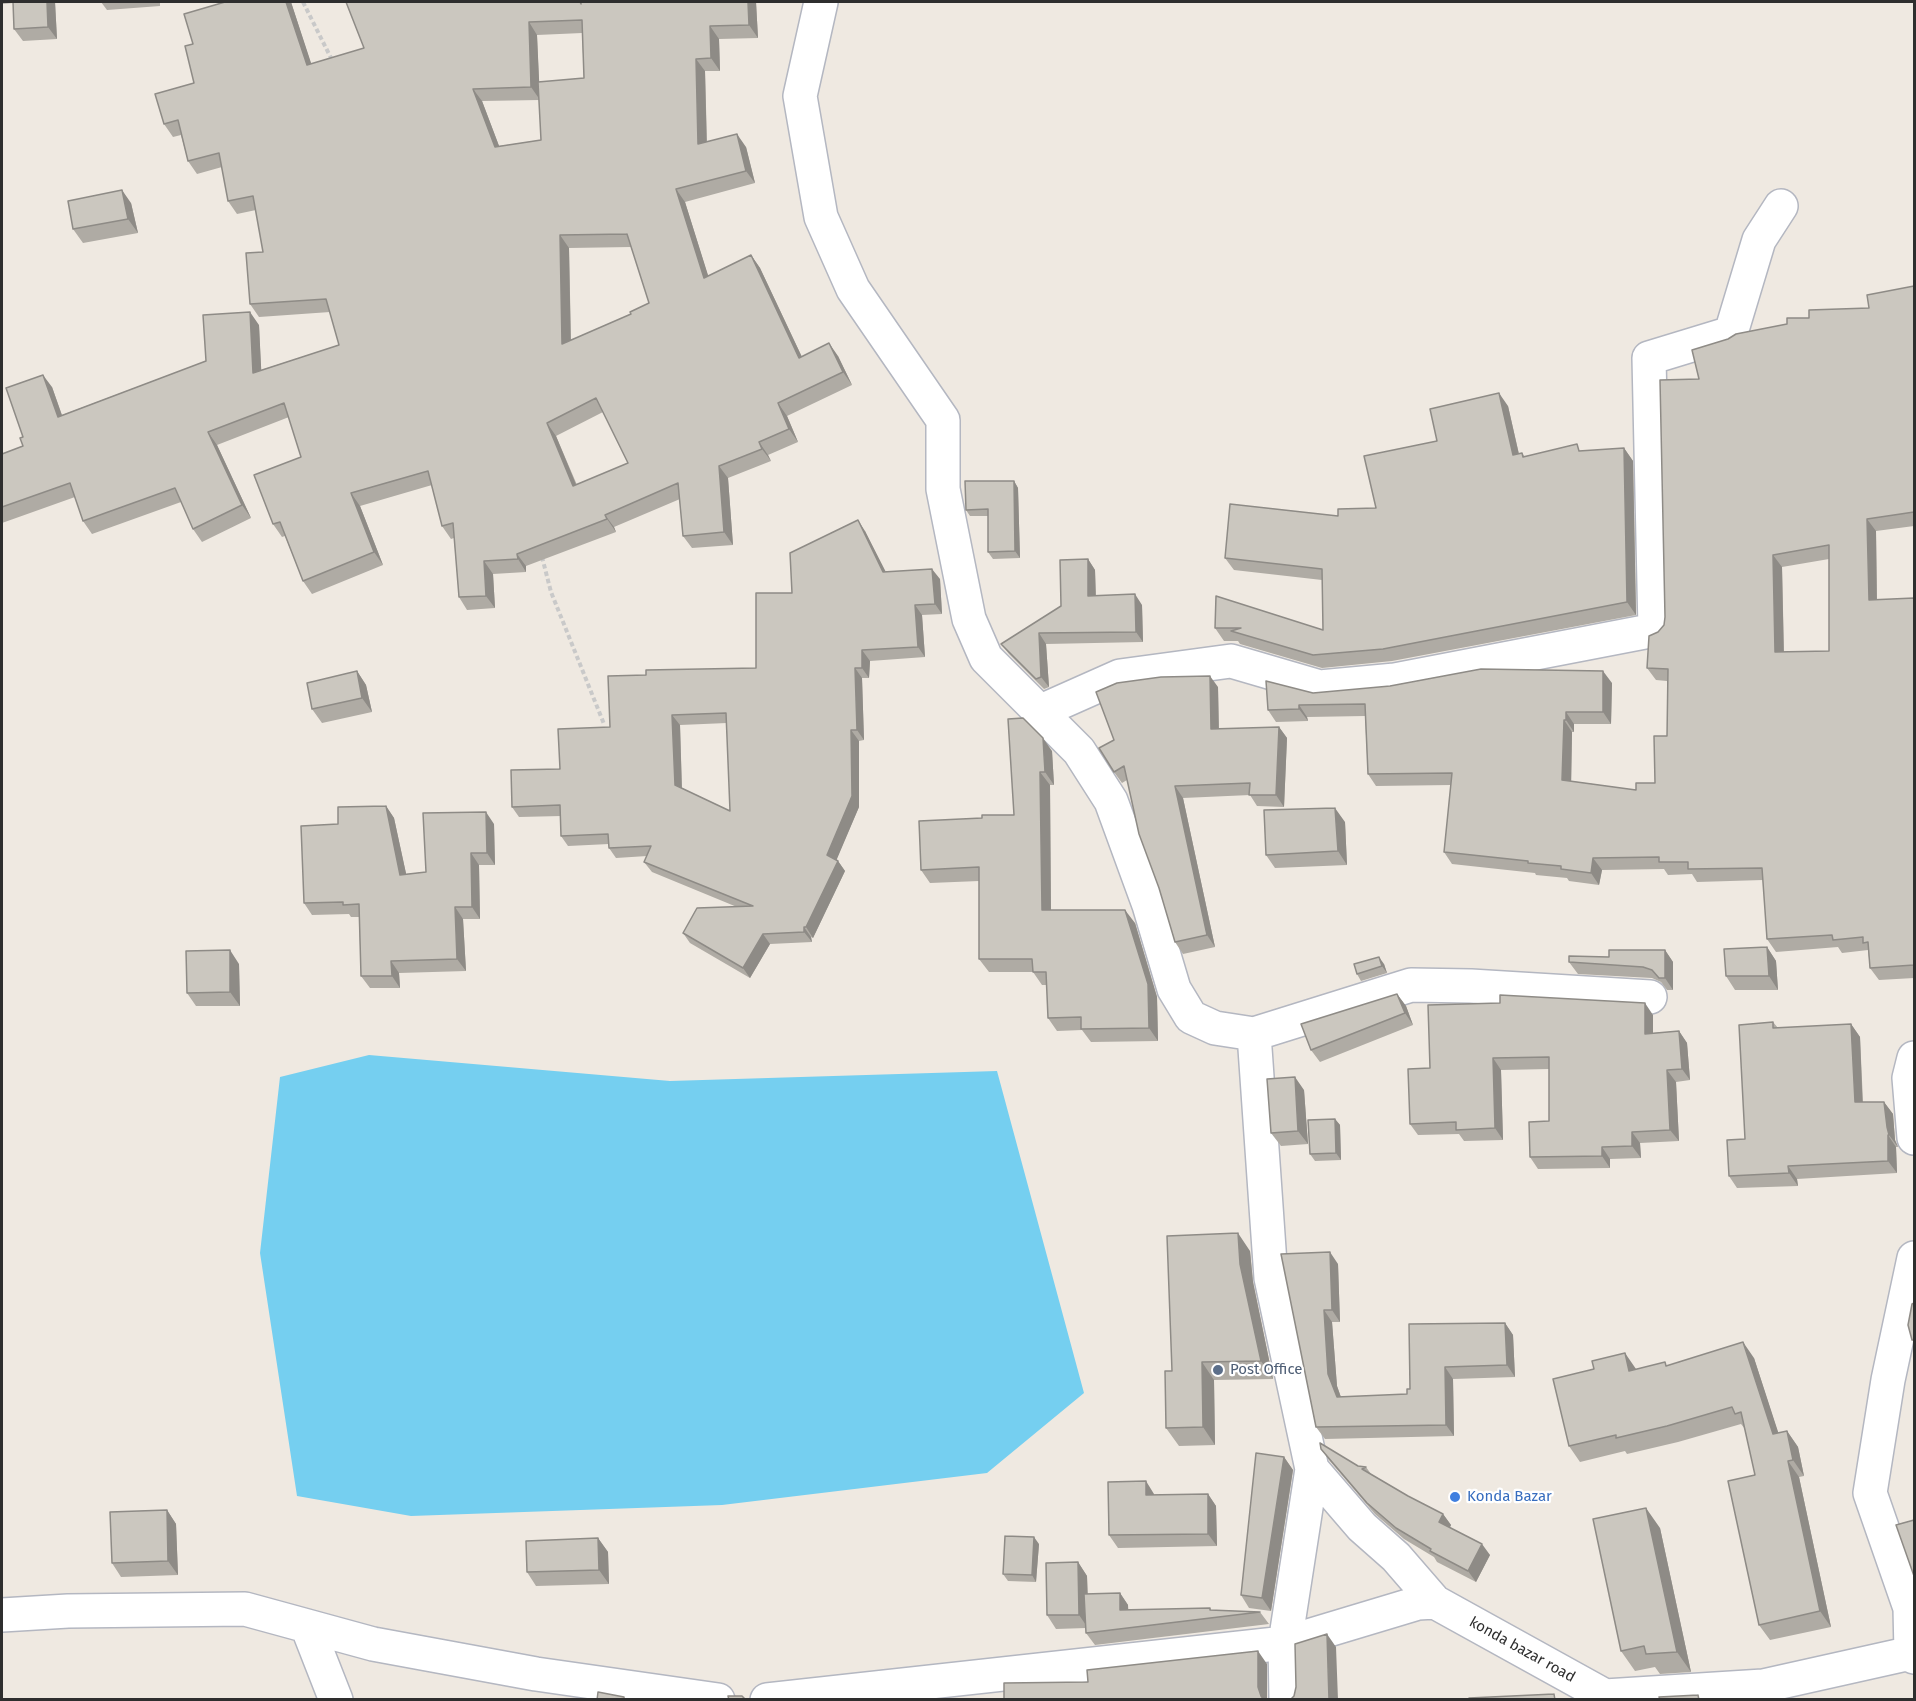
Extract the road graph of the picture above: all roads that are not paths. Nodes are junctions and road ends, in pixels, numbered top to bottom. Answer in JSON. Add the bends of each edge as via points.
{"nodes":[{"id":1,"x":821,"y":2,"type":"edge"},
{"id":2,"x":1781,"y":206,"type":"dead end"},
{"id":3,"x":1039,"y":712,"type":"junction"},
{"id":4,"x":1650,"y":997,"type":"dead end"},
{"id":5,"x":1254,"y":1034,"type":"junction"},
{"id":6,"x":1914,"y":1058,"type":"edge"},
{"id":7,"x":1914,"y":1138,"type":"edge"},
{"id":8,"x":1914,"y":1258,"type":"edge"},
{"id":9,"x":1312,"y":1469,"type":"junction"},
{"id":10,"x":1435,"y":1602,"type":"junction"},
{"id":11,"x":2,"y":1615,"type":"edge"},
{"id":12,"x":307,"y":1626,"type":"junction"},
{"id":13,"x":1285,"y":1643,"type":"junction"},
{"id":14,"x":1912,"y":1655,"type":"edge"},
{"id":15,"x":1606,"y":1698,"type":"edge"},
{"id":16,"x":336,"y":1700,"type":"edge"},
{"id":17,"x":718,"y":1700,"type":"edge"},
{"id":18,"x":767,"y":1700,"type":"edge"},
{"id":19,"x":1286,"y":1700,"type":"edge"}],
"edges":[{"from":1,"to":3,"type":"street","via":[[800,96],[821,217],[853,289],[943,420],[943,489],[969,619],[986,658]]},
{"from":2,"to":3,"type":"street","via":[[1759,240],[1731,333],[1649,358],[1655,630],[1395,680],[1320,687],[1231,661],[1120,676]]},
{"from":3,"to":5,"type":"street","via":[[1079,751],[1111,801],[1174,989],[1191,1017],[1215,1028]]},
{"from":4,"to":5,"type":"street","via":[[1411,985]]},
{"from":5,"to":9,"type":"street","via":[[1271,1278]]},
{"from":6,"to":7,"type":"street","via":[[1909,1078]]},
{"from":8,"to":14,"type":"street","via":[[1888,1380],[1870,1493],[1910,1608]]},
{"from":9,"to":10,"type":"street"},
{"from":9,"to":13,"type":"street"},
{"from":10,"to":13,"type":"street","via":[[1419,1603]]},
{"from":10,"to":15,"type":"street","name":"konda bazar road"},
{"from":11,"to":12,"type":"street","via":[[245,1609]]},
{"from":12,"to":16,"type":"street"},
{"from":12,"to":17,"type":"street","via":[[373,1644],[536,1674]]},
{"from":13,"to":18,"type":"street"},
{"from":13,"to":19,"type":"street"},
{"from":14,"to":15,"type":"street","via":[[1763,1686]]}]}
